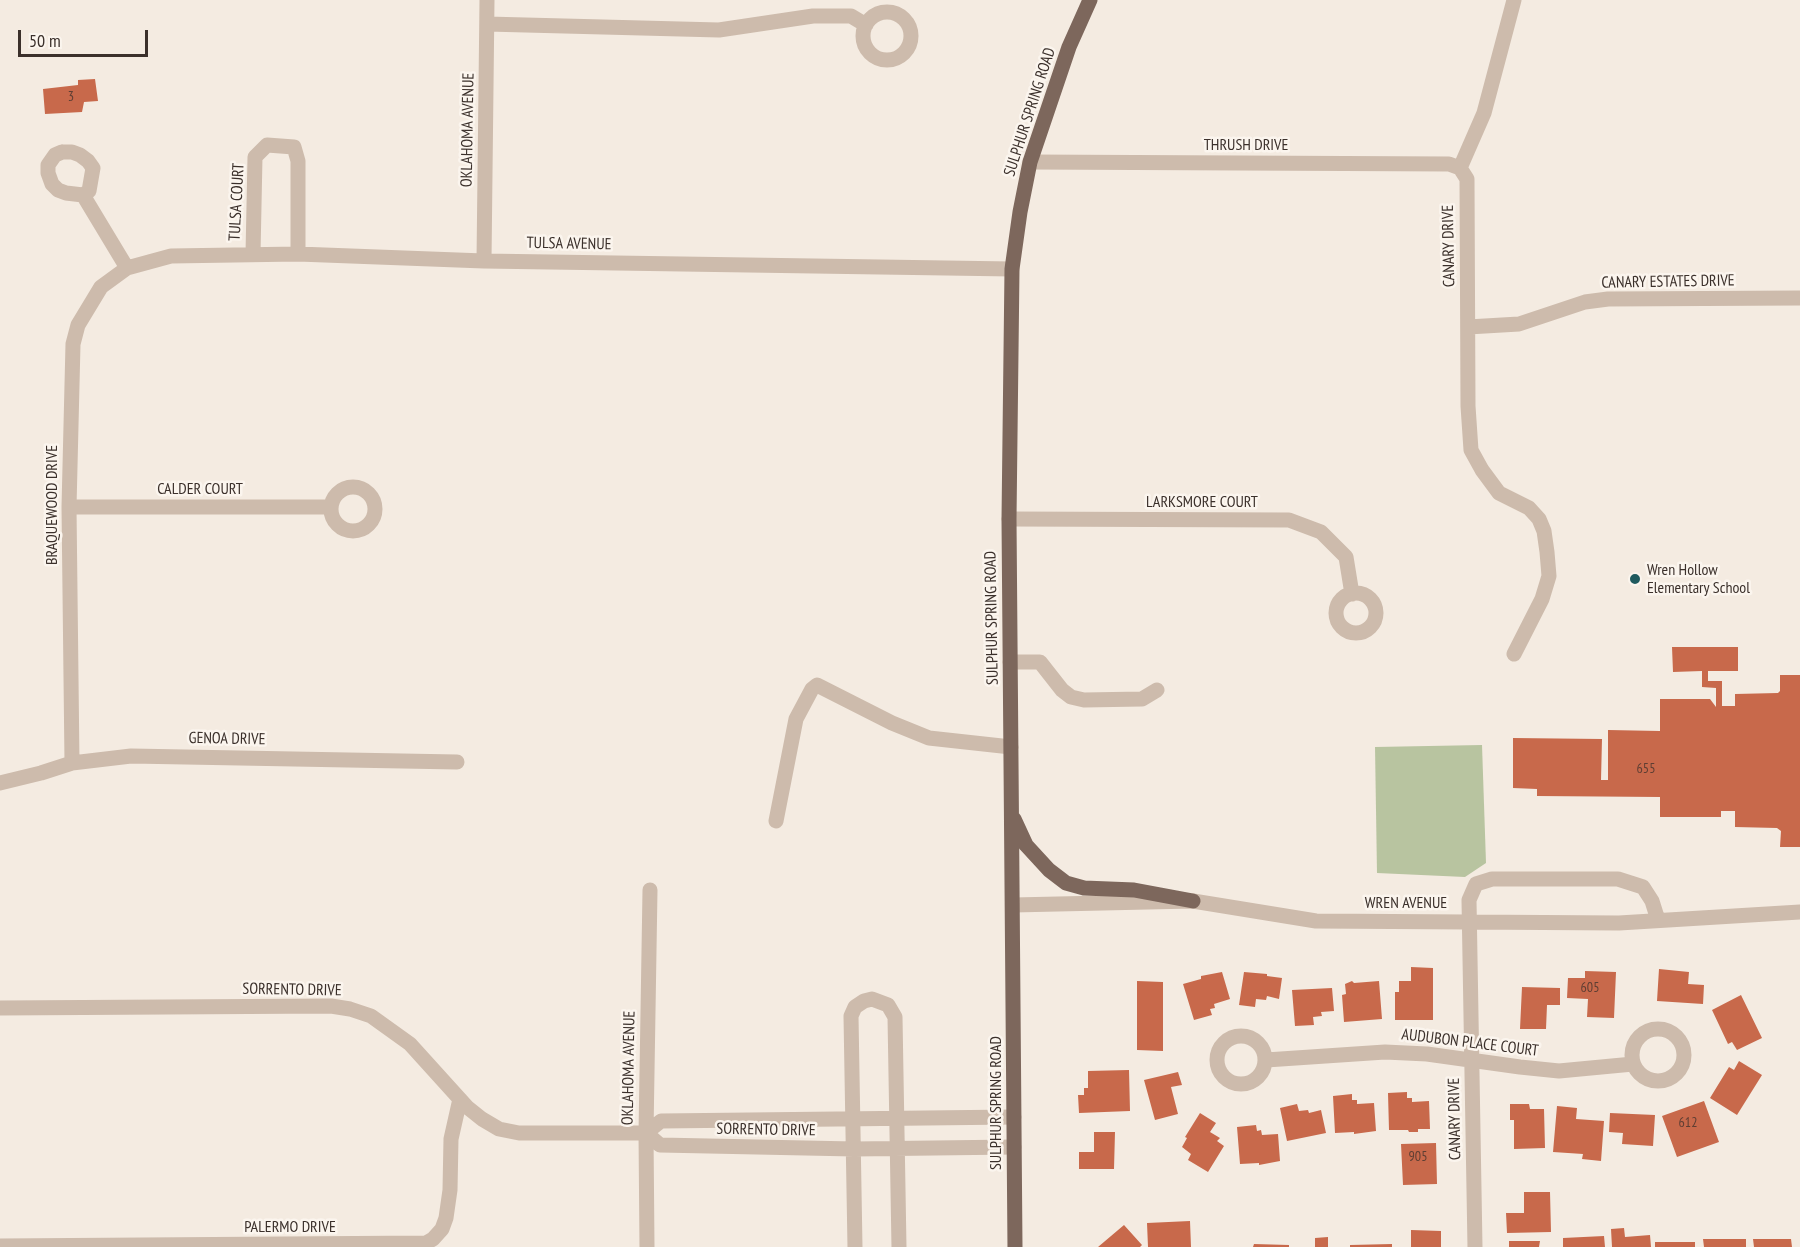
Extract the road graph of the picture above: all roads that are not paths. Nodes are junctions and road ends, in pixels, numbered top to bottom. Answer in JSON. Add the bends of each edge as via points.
{"nodes":[{"id":1,"x":487,"y":0,"type":"edge"},
{"id":2,"x":1090,"y":0,"type":"edge"},
{"id":3,"x":1514,"y":0,"type":"edge"},
{"id":4,"x":488,"y":24,"type":"junction"},
{"id":5,"x":866,"y":25,"type":"dead end"},
{"id":6,"x":1030,"y":162,"type":"junction"},
{"id":7,"x":1460,"y":168,"type":"junction"},
{"id":8,"x":83,"y":195,"type":"dead end"},
{"id":9,"x":253,"y":254,"type":"junction"},
{"id":10,"x":298,"y":254,"type":"junction"},
{"id":11,"x":484,"y":261,"type":"junction"},
{"id":12,"x":127,"y":268,"type":"junction"},
{"id":13,"x":1012,"y":269,"type":"junction"},
{"id":14,"x":1800,"y":298,"type":"edge"},
{"id":15,"x":1468,"y":327,"type":"junction"},
{"id":16,"x":69,"y":507,"type":"junction"},
{"id":17,"x":332,"y":507,"type":"dead end"},
{"id":18,"x":1009,"y":519,"type":"junction"},
{"id":19,"x":1352,"y":594,"type":"dead end"},
{"id":20,"x":1514,"y":654,"type":"dead end"},
{"id":21,"x":1010,"y":662,"type":"junction"},
{"id":22,"x":1156,"y":690,"type":"dead end"},
{"id":23,"x":1011,"y":747,"type":"junction"},
{"id":24,"x":457,"y":762,"type":"dead end"},
{"id":25,"x":72,"y":763,"type":"junction"},
{"id":26,"x":0,"y":783,"type":"edge"},
{"id":27,"x":1012,"y":814,"type":"junction"},
{"id":28,"x":776,"y":821,"type":"dead end"},
{"id":29,"x":650,"y":890,"type":"dead end"},
{"id":30,"x":1193,"y":901,"type":"junction"},
{"id":31,"x":1013,"y":905,"type":"junction"},
{"id":32,"x":1800,"y":912,"type":"edge"},
{"id":33,"x":1658,"y":920,"type":"junction"},
{"id":34,"x":1470,"y":922,"type":"junction"},
{"id":35,"x":0,"y":1008,"type":"edge"},
{"id":36,"x":1266,"y":1060,"type":"dead end"},
{"id":37,"x":1472,"y":1061,"type":"junction"},
{"id":38,"x":1634,"y":1064,"type":"dead end"},
{"id":39,"x":460,"y":1099,"type":"junction"},
{"id":40,"x":1014,"y":1117,"type":"junction"},
{"id":41,"x":852,"y":1118,"type":"junction"},
{"id":42,"x":898,"y":1118,"type":"junction"},
{"id":43,"x":646,"y":1133,"type":"junction"},
{"id":44,"x":1014,"y":1147,"type":"junction"},
{"id":45,"x":898,"y":1148,"type":"junction"},
{"id":46,"x":854,"y":1149,"type":"junction"},
{"id":47,"x":0,"y":1246,"type":"edge"},
{"id":48,"x":647,"y":1247,"type":"edge"},
{"id":49,"x":855,"y":1247,"type":"edge"},
{"id":50,"x":898,"y":1247,"type":"edge"},
{"id":51,"x":1015,"y":1247,"type":"edge"},
{"id":52,"x":1475,"y":1247,"type":"edge"}],
"edges":[{"from":1,"to":4,"type":"street","name":"OKLAHOMA AVENUE"},
{"from":2,"to":6,"type":"main road","name":"SULPHUR SPRING ROAD","via":[[1069,47]]},
{"from":3,"to":7,"type":"street","via":[[1484,113]]},
{"from":4,"to":5,"type":"street","via":[[719,30],[813,16],[850,16]]},
{"from":4,"to":11,"type":"street","name":"OKLAHOMA AVENUE"},
{"from":6,"to":7,"type":"street","name":"THRUSH DRIVE","via":[[1449,164]]},
{"from":6,"to":13,"type":"main road","name":"SULPHUR SPRING ROAD"},
{"from":7,"to":15,"type":"street","name":"CANARY DRIVE","via":[[1467,179]]},
{"from":8,"to":12,"type":"street"},
{"from":9,"to":10,"type":"street","name":"TULSA AVENUE"},
{"from":9,"to":10,"type":"street","name":"TULSA COURT","via":[[255,157],[267,145],[294,147],[298,160]]},
{"from":9,"to":12,"type":"street","name":"TULSA AVENUE","via":[[171,256]]},
{"from":10,"to":11,"type":"street","name":"TULSA AVENUE"},
{"from":11,"to":13,"type":"street","name":"TULSA AVENUE"},
{"from":12,"to":16,"type":"street","name":"BRAQUEWOOD DRIVE","via":[[100,287],[78,325],[73,344]]},
{"from":13,"to":18,"type":"main road","name":"SULPHUR SPRING ROAD"},
{"from":14,"to":15,"type":"street","name":"CANARY ESTATES DRIVE","via":[[1608,299],[1585,302],[1519,324]]},
{"from":15,"to":20,"type":"street","name":"CANARY DRIVE","via":[[1471,450],[1499,492],[1529,508],[1539,519],[1547,552],[1549,576],[1542,599]]},
{"from":16,"to":17,"type":"street","name":"CALDER COURT"},
{"from":16,"to":25,"type":"street","name":"BRAQUEWOOD DRIVE"},
{"from":18,"to":19,"type":"street","name":"LARKSMORE COURT","via":[[1289,520],[1321,532],[1346,557]]},
{"from":18,"to":21,"type":"main road","name":"SULPHUR SPRING ROAD"},
{"from":21,"to":22,"type":"street","via":[[1040,662],[1062,690],[1084,700],[1142,699]]},
{"from":21,"to":23,"type":"main road","name":"SULPHUR SPRING ROAD"},
{"from":23,"to":27,"type":"main road","name":"SULPHUR SPRING ROAD"},
{"from":23,"to":28,"type":"street","via":[[929,738],[817,685],[796,719]]},
{"from":24,"to":25,"type":"street","name":"GENOA DRIVE","via":[[131,756]]},
{"from":25,"to":26,"type":"street","name":"GENOA DRIVE"},
{"from":27,"to":30,"type":"main road","via":[[1026,845],[1066,883]]},
{"from":27,"to":31,"type":"main road","name":"SULPHUR SPRING ROAD"},
{"from":29,"to":43,"type":"street","name":"OKLAHOMA AVENUE"},
{"from":30,"to":31,"type":"street","name":"WREN AVENUE"},
{"from":30,"to":34,"type":"street","name":"WREN AVENUE","via":[[1316,921]]},
{"from":31,"to":40,"type":"main road","name":"SULPHUR SPRING ROAD"},
{"from":32,"to":33,"type":"street","name":"WREN AVENUE"},
{"from":33,"to":34,"type":"street","name":"WREN AVENUE"},
{"from":33,"to":34,"type":"street","name":"CANARY DRIVE","via":[[1643,887],[1618,879],[1492,879],[1476,884],[1469,900]]},
{"from":34,"to":37,"type":"street","name":"CANARY DRIVE"},
{"from":35,"to":39,"type":"street","name":"SORRENTO DRIVE","via":[[350,1009],[371,1016],[410,1044]]},
{"from":36,"to":37,"type":"street","name":"AUDUBON PLACE COURT","via":[[1385,1052]]},
{"from":37,"to":38,"type":"street","name":"AUDUBON PLACE COURT","via":[[1559,1071]]},
{"from":37,"to":52,"type":"street","name":"CANARY DRIVE"},
{"from":39,"to":43,"type":"street","name":"SORRENTO DRIVE","via":[[499,1129],[519,1133]]},
{"from":39,"to":47,"type":"street","name":"PALERMO DRIVE","via":[[451,1139],[446,1218],[442,1229],[426,1243]]},
{"from":40,"to":42,"type":"street","name":"SORRENTO DRIVE"},
{"from":40,"to":44,"type":"main road","name":"SULPHUR SPRING ROAD"},
{"from":41,"to":42,"type":"street","name":"SORRENTO DRIVE"},
{"from":41,"to":42,"type":"street","via":[[851,1016],[855,1007],[872,999],[888,1005],[895,1017]]},
{"from":41,"to":43,"type":"street","name":"SORRENTO DRIVE","via":[[661,1121]]},
{"from":41,"to":46,"type":"street"},
{"from":42,"to":45,"type":"street"},
{"from":43,"to":46,"type":"street","name":"SORRENTO DRIVE","via":[[660,1145]]},
{"from":43,"to":48,"type":"street","name":"OKLAHOMA AVENUE"},
{"from":44,"to":45,"type":"street","name":"SORRENTO DRIVE"},
{"from":44,"to":51,"type":"main road","name":"SULPHUR SPRING ROAD"},
{"from":45,"to":46,"type":"street","name":"SORRENTO DRIVE"},
{"from":45,"to":50,"type":"street"},
{"from":46,"to":49,"type":"street"}]}
